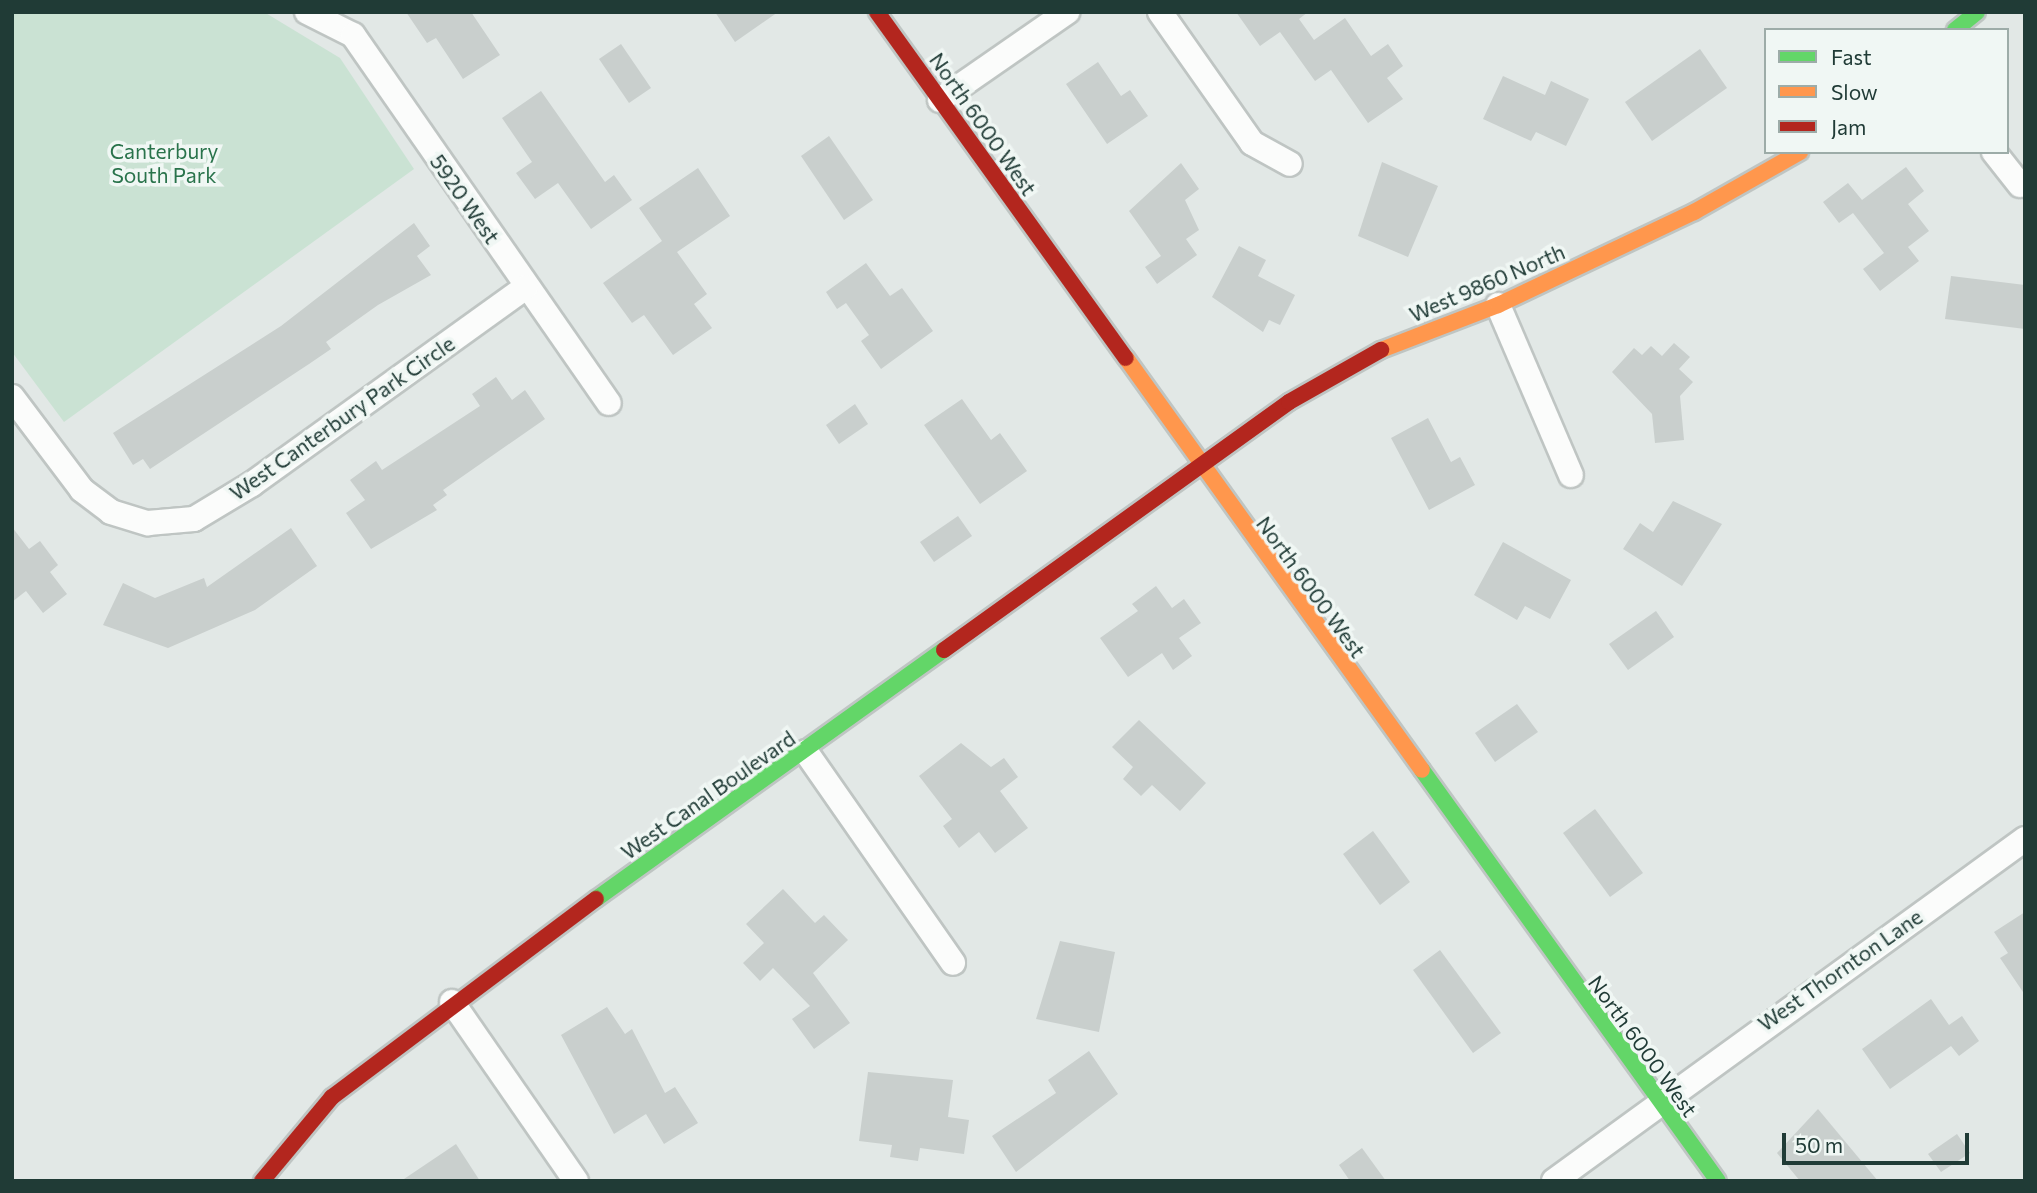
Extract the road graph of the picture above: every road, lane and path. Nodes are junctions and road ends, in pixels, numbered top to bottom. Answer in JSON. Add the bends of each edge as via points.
{"nodes":[{"id":1,"x":307,"y":12,"type":"edge"},
{"id":2,"x":877,"y":12,"type":"edge"},
{"id":3,"x":1067,"y":12,"type":"edge"},
{"id":4,"x":1160,"y":12,"type":"edge"},
{"id":5,"x":1977,"y":12,"type":"edge"},
{"id":6,"x":1957,"y":28,"type":"edge"},
{"id":7,"x":940,"y":100,"type":"junction"},
{"id":8,"x":1796,"y":154,"type":"edge"},
{"id":9,"x":1996,"y":154,"type":"edge"},
{"id":10,"x":1290,"y":164,"type":"dead end"},
{"id":11,"x":2020,"y":185,"type":"dead end"},
{"id":12,"x":526,"y":287,"type":"junction"},
{"id":13,"x":1498,"y":305,"type":"junction"},
{"id":14,"x":12,"y":397,"type":"edge"},
{"id":15,"x":610,"y":403,"type":"dead end"},
{"id":16,"x":1198,"y":465,"type":"junction"},
{"id":17,"x":1571,"y":475,"type":"dead end"},
{"id":18,"x":806,"y":752,"type":"junction"},
{"id":19,"x":2025,"y":839,"type":"edge"},
{"id":20,"x":953,"y":963,"type":"dead end"},
{"id":21,"x":452,"y":1002,"type":"junction"},
{"id":22,"x":1656,"y":1101,"type":"junction"},
{"id":23,"x":262,"y":1181,"type":"edge"},
{"id":24,"x":576,"y":1181,"type":"edge"},
{"id":25,"x":1554,"y":1181,"type":"edge"},
{"id":26,"x":1718,"y":1181,"type":"edge"}],
"edges":[{"from":1,"to":12,"type":"street","name":"5920 West","via":[[353,35]]},
{"from":2,"to":7,"type":"street","name":"North 6000 West"},
{"from":3,"to":7,"type":"street"},
{"from":4,"to":10,"type":"street","via":[[1252,143]]},
{"from":5,"to":6,"type":"street"},
{"from":7,"to":16,"type":"street","name":"North 6000 West"},
{"from":8,"to":13,"type":"street","name":"West 9860 North","via":[[1694,212]]},
{"from":9,"to":11,"type":"street"},
{"from":12,"to":14,"type":"street","name":"West Canterbury Park Circle","via":[[252,484],[194,519],[148,523],[110,512],[82,490]]},
{"from":12,"to":15,"type":"street","name":"5920 West"},
{"from":13,"to":16,"type":"street","name":"West 9860 North","via":[[1371,354]]},
{"from":13,"to":17,"type":"street"},
{"from":16,"to":18,"type":"street","name":"West Canal Boulevard"},
{"from":16,"to":22,"type":"street","name":"North 6000 West"},
{"from":18,"to":20,"type":"street"},
{"from":18,"to":21,"type":"street","name":"West Canal Boulevard"},
{"from":19,"to":22,"type":"street","name":"West Thornton Lane"},
{"from":21,"to":23,"type":"street","name":"West Canal Boulevard","via":[[332,1097]]},
{"from":21,"to":24,"type":"street"},
{"from":22,"to":25,"type":"street","name":"West Thornton Lane"},
{"from":22,"to":26,"type":"street","name":"North 6000 West"}]}
